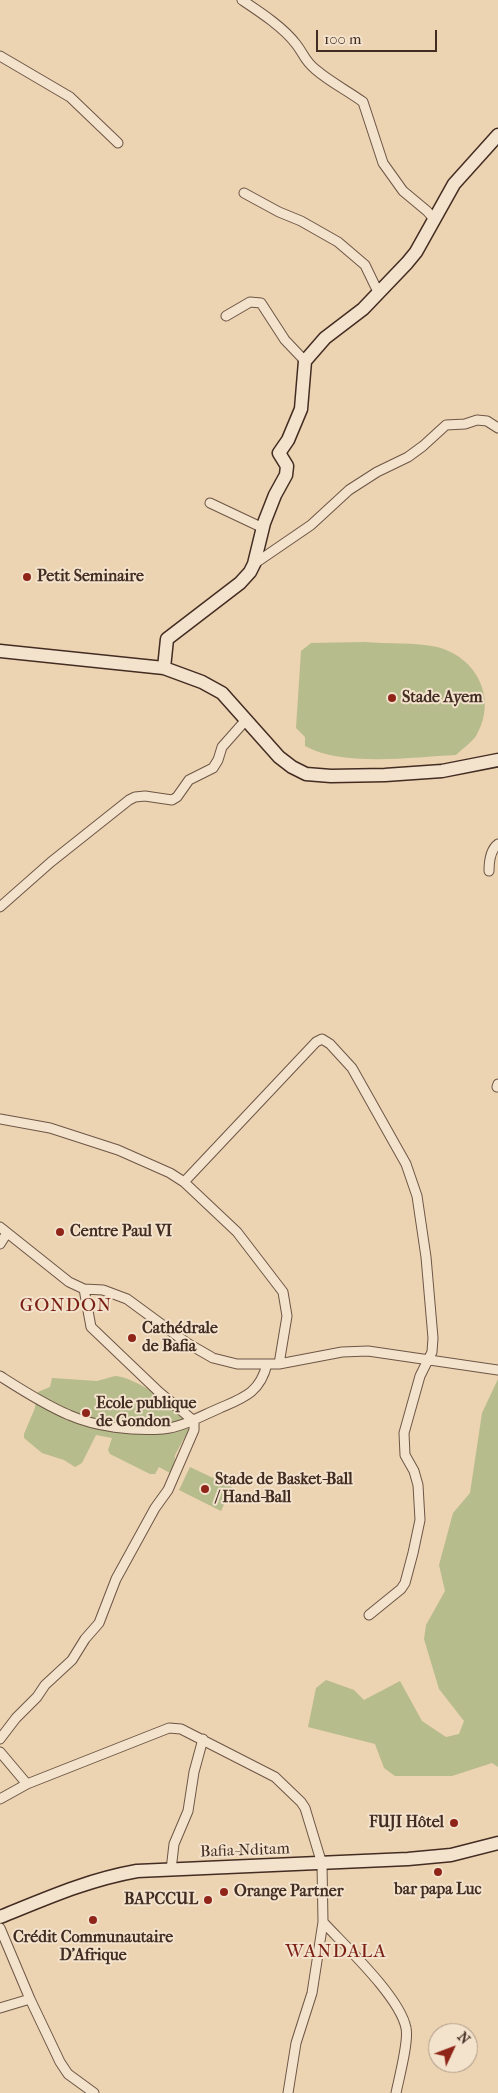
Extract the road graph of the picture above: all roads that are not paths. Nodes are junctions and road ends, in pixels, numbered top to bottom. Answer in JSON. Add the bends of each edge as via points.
{"nodes":[{"id":1,"x":242,"y":0,"type":"edge"},
{"id":2,"x":0,"y":56,"type":"edge"},
{"id":3,"x":498,"y":135,"type":"edge"},
{"id":4,"x":118,"y":143,"type":"dead end"},
{"id":5,"x":244,"y":193,"type":"dead end"},
{"id":6,"x":434,"y":219,"type":"junction"},
{"id":7,"x":379,"y":294,"type":"junction"},
{"id":8,"x":226,"y":316,"type":"dead end"},
{"id":9,"x":305,"y":361,"type":"junction"},
{"id":10,"x":498,"y":428,"type":"edge"},
{"id":11,"x":210,"y":503,"type":"dead end"},
{"id":12,"x":263,"y":528,"type":"junction"},
{"id":13,"x":254,"y":564,"type":"junction"},
{"id":14,"x":0,"y":651,"type":"edge"},
{"id":15,"x":164,"y":668,"type":"junction"},
{"id":16,"x":244,"y":721,"type":"junction"},
{"id":17,"x":498,"y":760,"type":"edge"},
{"id":18,"x":498,"y":844,"type":"edge"},
{"id":19,"x":490,"y":871,"type":"dead end"},
{"id":20,"x":0,"y":907,"type":"edge"},
{"id":21,"x":0,"y":1119,"type":"edge"},
{"id":22,"x":184,"y":1182,"type":"junction"},
{"id":23,"x":3,"y":1230,"type":"edge"},
{"id":24,"x":0,"y":1244,"type":"edge"},
{"id":25,"x":84,"y":1289,"type":"junction"},
{"id":26,"x":430,"y":1359,"type":"junction"},
{"id":27,"x":266,"y":1364,"type":"junction"},
{"id":28,"x":278,"y":1364,"type":"junction"},
{"id":29,"x":498,"y":1370,"type":"edge"},
{"id":30,"x":0,"y":1376,"type":"edge"},
{"id":31,"x":194,"y":1421,"type":"junction"},
{"id":32,"x":369,"y":1615,"type":"dead end"},
{"id":33,"x":0,"y":1739,"type":"edge"},
{"id":34,"x":203,"y":1739,"type":"junction"},
{"id":35,"x":0,"y":1752,"type":"edge"},
{"id":36,"x":27,"y":1784,"type":"junction"},
{"id":37,"x":0,"y":1799,"type":"edge"},
{"id":38,"x":498,"y":1843,"type":"edge"},
{"id":39,"x":322,"y":1864,"type":"junction"},
{"id":40,"x":171,"y":1870,"type":"junction"},
{"id":41,"x":0,"y":1917,"type":"edge"},
{"id":42,"x":323,"y":1922,"type":"junction"},
{"id":43,"x":0,"y":1928,"type":"edge"},
{"id":44,"x":30,"y":1999,"type":"junction"},
{"id":45,"x":0,"y":2008,"type":"edge"},
{"id":46,"x":94,"y":2093,"type":"edge"},
{"id":47,"x":288,"y":2093,"type":"edge"},
{"id":48,"x":396,"y":2093,"type":"edge"}],
"edges":[{"from":1,"to":6,"type":"street","via":[[290,37],[303,58],[315,69],[364,102],[383,163],[403,191]]},
{"from":2,"to":4,"type":"street","via":[[70,97]]},
{"from":3,"to":6,"type":"street","via":[[454,184]]},
{"from":5,"to":7,"type":"street","via":[[338,242],[365,265]]},
{"from":6,"to":7,"type":"street","via":[[416,252]]},
{"from":7,"to":9,"type":"street","via":[[325,338]]},
{"from":8,"to":9,"type":"street","via":[[250,302],[262,303],[285,340]]},
{"from":9,"to":12,"type":"street","via":[[302,409],[279,453],[287,466],[286,475]]},
{"from":10,"to":13,"type":"street","via":[[487,421],[477,420],[446,425],[424,446],[349,490],[312,525]]},
{"from":11,"to":12,"type":"street"},
{"from":12,"to":13,"type":"street"},
{"from":13,"to":15,"type":"street","via":[[240,584],[167,639]]},
{"from":14,"to":15,"type":"street"},
{"from":15,"to":16,"type":"street","via":[[222,693]]},
{"from":16,"to":17,"type":"street","via":[[279,757],[306,774],[432,772]]},
{"from":16,"to":20,"type":"street","via":[[222,747],[213,768],[189,780],[177,797],[172,800],[135,796]]},
{"from":18,"to":19,"type":"street","via":[[491,855]]},
{"from":21,"to":22,"type":"street","via":[[50,1128],[118,1150]]},
{"from":22,"to":26,"type":"street","via":[[316,1042],[322,1039],[330,1044],[352,1068],[406,1164],[417,1196],[433,1338]]},
{"from":22,"to":28,"type":"street","via":[[237,1232],[283,1292],[287,1316]]},
{"from":23,"to":24,"type":"street"},
{"from":23,"to":25,"type":"street","via":[[69,1282]]},
{"from":25,"to":27,"type":"street","via":[[103,1290],[127,1299],[213,1358],[237,1364]]},
{"from":25,"to":31,"type":"street","via":[[91,1327]]},
{"from":26,"to":28,"type":"street","via":[[368,1351]]},
{"from":26,"to":29,"type":"street"},
{"from":26,"to":32,"type":"street","via":[[420,1376],[404,1433],[405,1455],[418,1485],[420,1520],[413,1553],[401,1589]]},
{"from":27,"to":28,"type":"street"},
{"from":27,"to":31,"type":"street","via":[[264,1374],[249,1396]]},
{"from":30,"to":31,"type":"street","via":[[70,1416],[105,1425],[163,1429]]},
{"from":31,"to":33,"type":"street","via":[[194,1430],[168,1490],[123,1565],[99,1623],[72,1660],[44,1685]]},
{"from":34,"to":36,"type":"street","via":[[181,1729],[169,1728]]},
{"from":34,"to":39,"type":"street","via":[[275,1777],[302,1802]]},
{"from":34,"to":40,"type":"street","via":[[188,1811],[174,1844]]},
{"from":35,"to":36,"type":"street"},
{"from":36,"to":37,"type":"street"},
{"from":38,"to":39,"type":"street","name":"Bafia-Nditam","via":[[451,1855]]},
{"from":39,"to":40,"type":"street","name":"Bafia-Nditam"},
{"from":39,"to":42,"type":"street"},
{"from":40,"to":41,"type":"street","name":"Bafia-Nditam","via":[[108,1876]]},
{"from":42,"to":47,"type":"street","via":[[312,1993],[296,2042]]},
{"from":42,"to":48,"type":"street","via":[[383,1986],[404,2019],[407,2030]]},
{"from":43,"to":44,"type":"street"},
{"from":44,"to":45,"type":"street"},
{"from":44,"to":46,"type":"street","via":[[64,2068]]}]}
